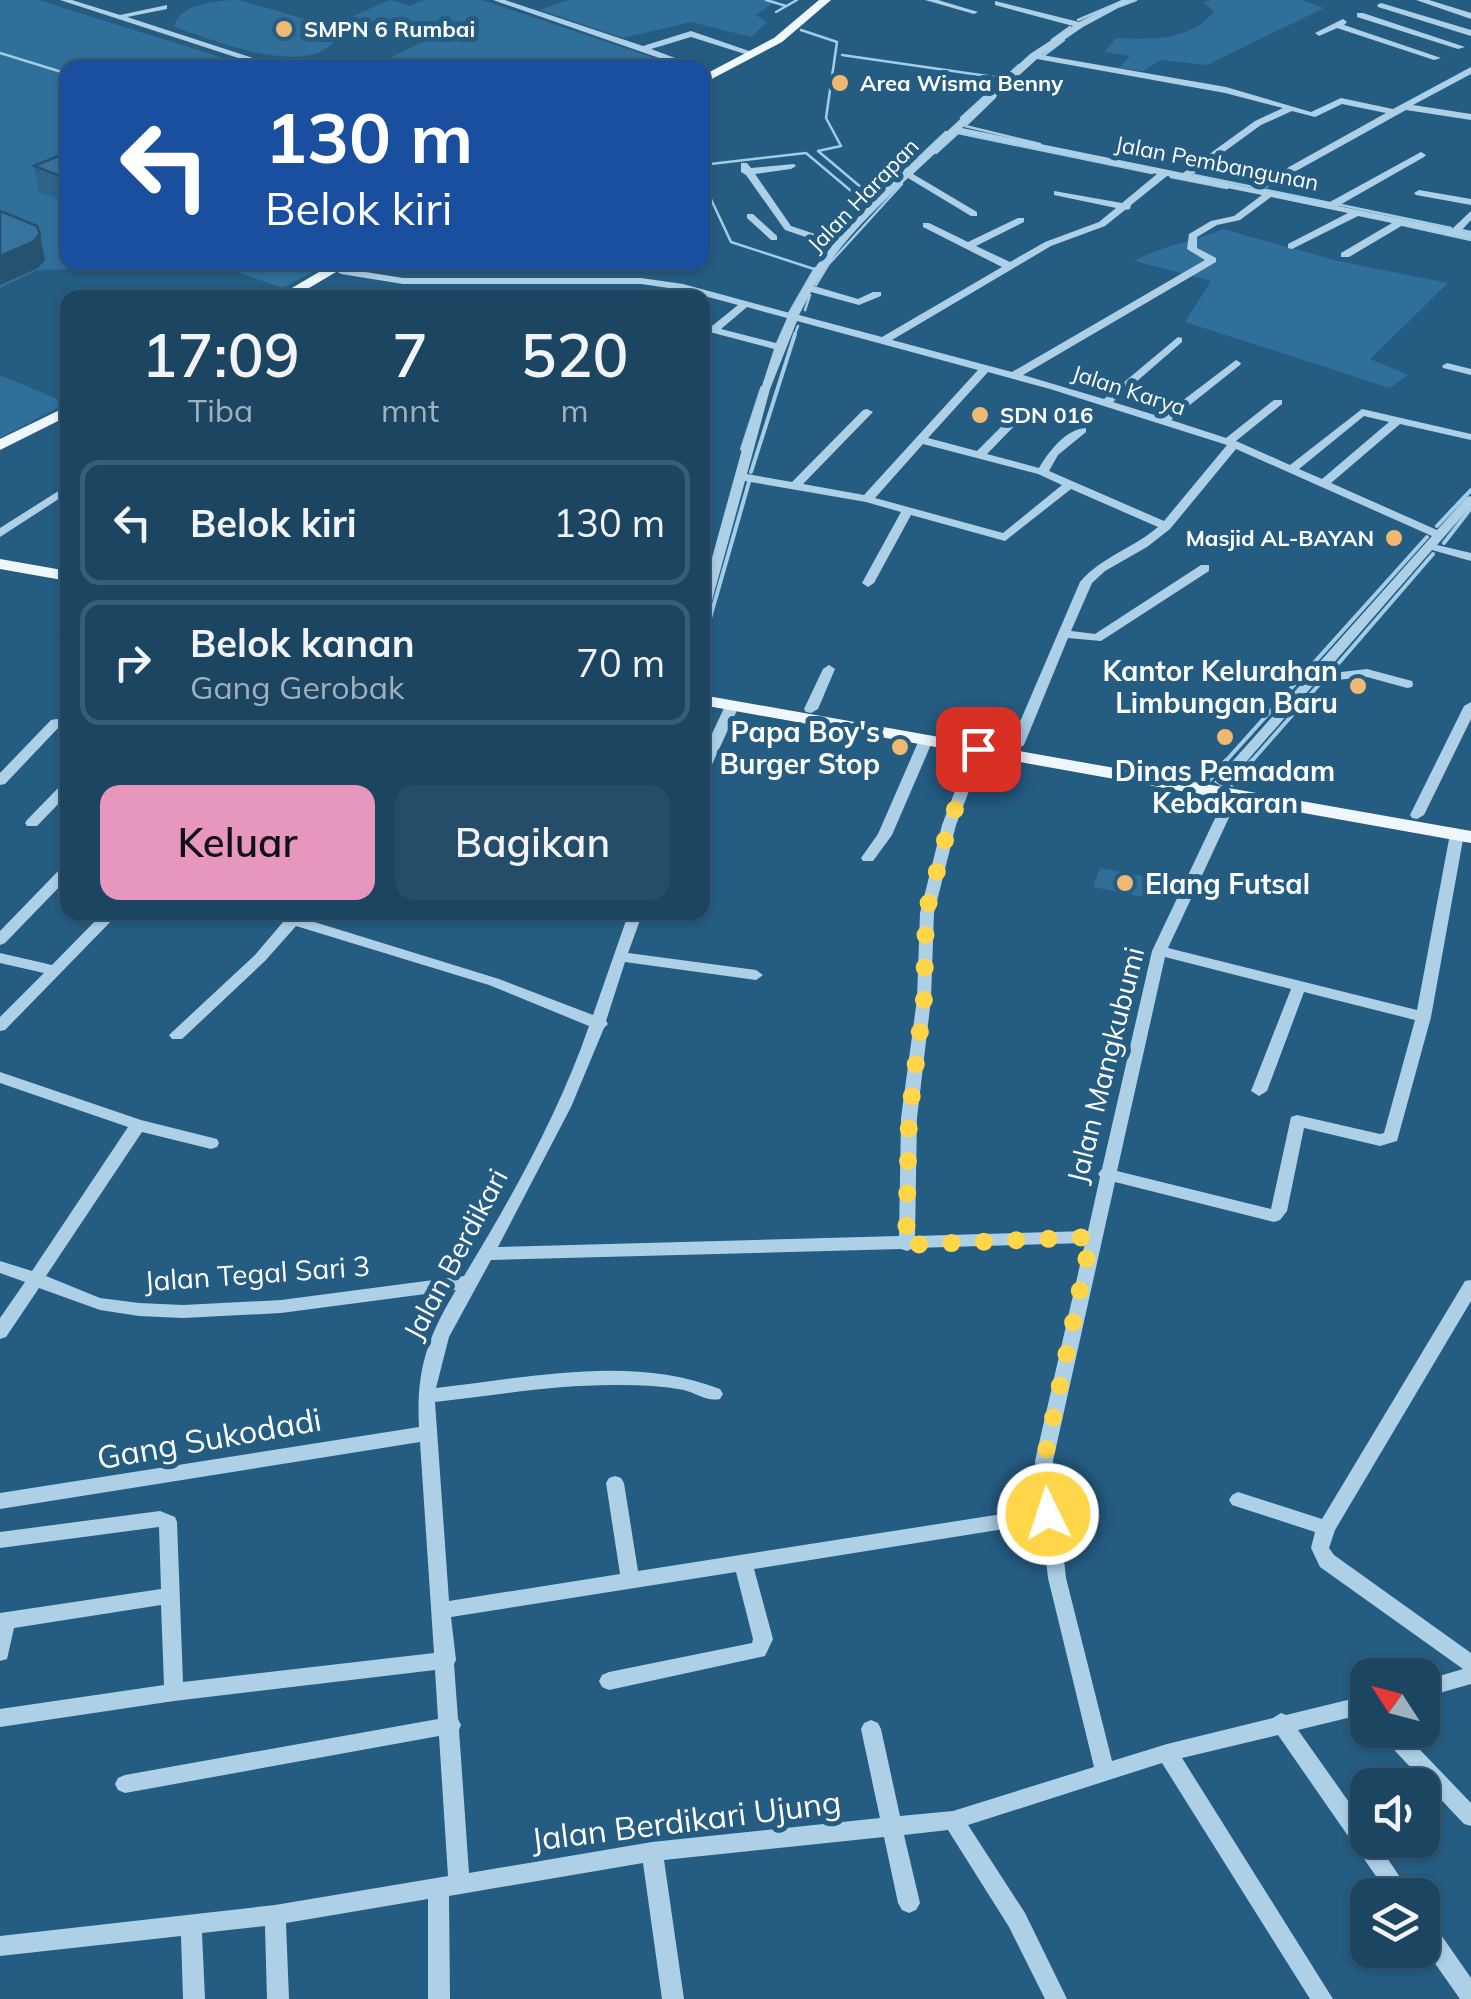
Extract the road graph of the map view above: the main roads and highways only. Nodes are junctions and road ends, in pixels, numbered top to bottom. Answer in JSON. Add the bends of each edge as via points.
{"nodes":[{"id":1,"x":816,"y":0,"type":"edge"},
{"id":2,"x":826,"y":0,"type":"edge"},
{"id":3,"x":710,"y":69,"type":"edge"},
{"id":4,"x":710,"y":69,"type":"edge"},
{"id":5,"x":338,"y":270,"type":"edge"},
{"id":6,"x":339,"y":270,"type":"edge"},
{"id":7,"x":297,"y":290,"type":"edge"},
{"id":8,"x":306,"y":290,"type":"edge"},
{"id":9,"x":60,"y":415,"type":"edge"},
{"id":10,"x":60,"y":422,"type":"edge"},
{"id":11,"x":0,"y":449,"type":"edge"},
{"id":12,"x":0,"y":564,"type":"edge"},
{"id":13,"x":60,"y":575,"type":"edge"},
{"id":14,"x":0,"y":576,"type":"edge"},
{"id":15,"x":60,"y":586,"type":"edge"},
{"id":16,"x":710,"y":690,"type":"edge"},
{"id":17,"x":710,"y":702,"type":"edge"},
{"id":18,"x":848,"y":720,"type":"junction"},
{"id":19,"x":1227,"y":788,"type":"junction"},
{"id":20,"x":1466,"y":832,"type":"edge"}],
"edges":[{"from":1,"to":3,"type":"main road","via":[[748,52]]},
{"from":2,"to":4,"type":"main road","via":[[778,40]]},
{"from":5,"to":7,"type":"main road"},
{"from":6,"to":8,"type":"main road"},
{"from":9,"to":11,"type":"main road"},
{"from":10,"to":11,"type":"main road"},
{"from":12,"to":13,"type":"main road"},
{"from":14,"to":15,"type":"main road"},
{"from":16,"to":18,"type":"main road"},
{"from":17,"to":18,"type":"main road"},
{"from":18,"to":19,"type":"main road","via":[[1017,745]]},
{"from":18,"to":19,"type":"main road","via":[[926,740]]},
{"from":19,"to":20,"type":"main road"},
{"from":19,"to":20,"type":"main road","via":[[1417,815]]}]}
